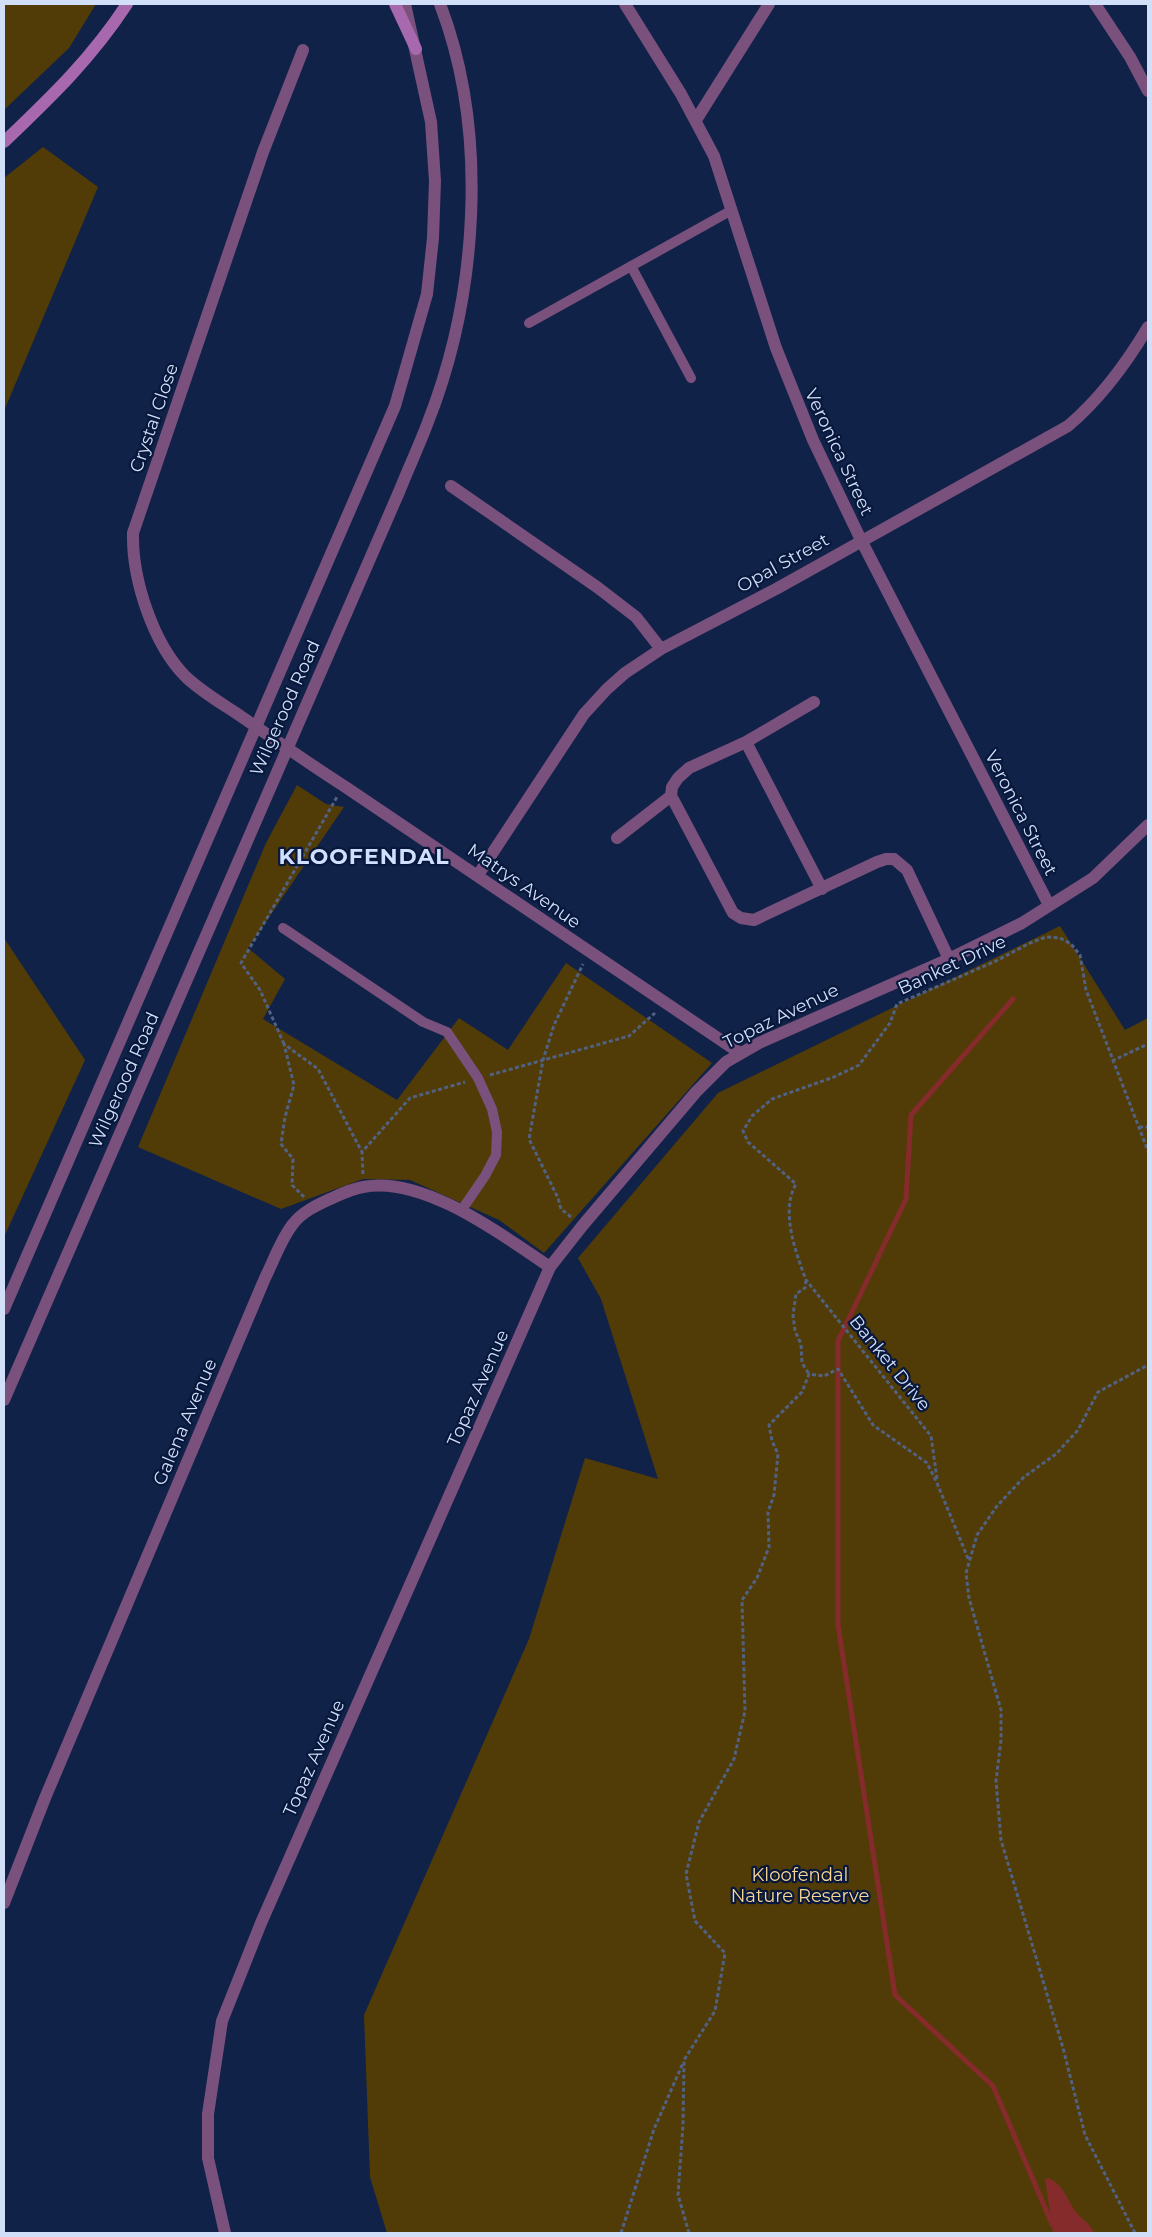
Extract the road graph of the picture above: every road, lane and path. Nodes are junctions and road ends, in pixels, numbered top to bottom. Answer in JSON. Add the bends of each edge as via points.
{"nodes":[{"id":1,"x":127,"y":4,"type":"edge"},
{"id":2,"x":395,"y":4,"type":"edge"},
{"id":3,"x":405,"y":4,"type":"edge"},
{"id":4,"x":440,"y":4,"type":"edge"},
{"id":5,"x":625,"y":4,"type":"edge"},
{"id":6,"x":769,"y":4,"type":"edge"},
{"id":7,"x":1095,"y":4,"type":"edge"},
{"id":8,"x":416,"y":49,"type":"junction"},
{"id":9,"x":303,"y":50,"type":"dead end"},
{"id":10,"x":1148,"y":91,"type":"edge"},
{"id":11,"x":696,"y":120,"type":"junction"},
{"id":12,"x":4,"y":142,"type":"edge"},
{"id":13,"x":732,"y":210,"type":"junction"},
{"id":14,"x":631,"y":266,"type":"junction"},
{"id":15,"x":529,"y":323,"type":"dead end"},
{"id":16,"x":1148,"y":327,"type":"edge"},
{"id":17,"x":691,"y":378,"type":"dead end"},
{"id":18,"x":451,"y":486,"type":"dead end"},
{"id":19,"x":861,"y":540,"type":"junction"},
{"id":20,"x":661,"y":649,"type":"junction"},
{"id":21,"x":814,"y":702,"type":"dead end"},
{"id":22,"x":256,"y":727,"type":"junction"},
{"id":23,"x":746,"y":742,"type":"junction"},
{"id":24,"x":287,"y":749,"type":"junction"},
{"id":25,"x":672,"y":796,"type":"junction"},
{"id":26,"x":1148,"y":825,"type":"edge"},
{"id":27,"x":616,"y":838,"type":"dead end"},
{"id":28,"x":478,"y":875,"type":"junction"},
{"id":29,"x":822,"y":888,"type":"junction"},
{"id":30,"x":1049,"y":904,"type":"junction"},
{"id":31,"x":283,"y":928,"type":"dead end"},
{"id":32,"x":589,"y":952,"type":"junction"},
{"id":33,"x":949,"y":959,"type":"junction"},
{"id":34,"x":667,"y":1003,"type":"junction"},
{"id":35,"x":1148,"y":1044,"type":"edge"},
{"id":36,"x":740,"y":1053,"type":"junction"},
{"id":37,"x":543,"y":1060,"type":"junction"},
{"id":38,"x":1112,"y":1061,"type":"junction"},
{"id":39,"x":478,"y":1078,"type":"junction"},
{"id":40,"x":1139,"y":1127,"type":"junction"},
{"id":41,"x":1148,"y":1127,"type":"edge"},
{"id":42,"x":1148,"y":1151,"type":"edge"},
{"id":43,"x":362,"y":1152,"type":"junction"},
{"id":44,"x":364,"y":1187,"type":"junction"},
{"id":45,"x":313,"y":1206,"type":"junction"},
{"id":46,"x":461,"y":1211,"type":"junction"},
{"id":47,"x":583,"y":1225,"type":"junction"},
{"id":48,"x":550,"y":1267,"type":"junction"},
{"id":49,"x":806,"y":1280,"type":"junction"},
{"id":50,"x":4,"y":1309,"type":"edge"},
{"id":51,"x":1148,"y":1365,"type":"edge"},
{"id":52,"x":809,"y":1374,"type":"junction"},
{"id":53,"x":4,"y":1400,"type":"edge"},
{"id":54,"x":938,"y":1483,"type":"junction"},
{"id":55,"x":968,"y":1561,"type":"junction"},
{"id":56,"x":4,"y":1903,"type":"edge"},
{"id":57,"x":684,"y":2060,"type":"junction"},
{"id":58,"x":225,"y":2233,"type":"edge"},
{"id":59,"x":622,"y":2233,"type":"edge"},
{"id":60,"x":689,"y":2233,"type":"edge"},
{"id":61,"x":1136,"y":2233,"type":"edge"}],
"edges":[{"from":1,"to":12,"type":"main road","via":[[78,69]]},
{"from":2,"to":8,"type":"main road"},
{"from":3,"to":8,"type":"street","name":"Wilgerood Road"},
{"from":4,"to":24,"type":"street","name":"Wilgerood Road","via":[[465,97],[471,168],[464,283],[455,332],[429,422]]},
{"from":5,"to":11,"type":"street","name":"Veronica Street"},
{"from":6,"to":11,"type":"street"},
{"from":7,"to":10,"type":"street"},
{"from":8,"to":22,"type":"street","name":"Wilgerood Road","via":[[431,122],[436,181],[427,294],[395,406]]},
{"from":9,"to":22,"type":"street","name":"Crystal Close","via":[[263,152],[133,533],[139,588],[175,664],[195,685]]},
{"from":11,"to":13,"type":"street","name":"Veronica Street","via":[[714,156]]},
{"from":13,"to":14,"type":"lane"},
{"from":13,"to":19,"type":"street","name":"Veronica Street","via":[[792,392]]},
{"from":14,"to":15,"type":"lane"},
{"from":14,"to":17,"type":"lane"},
{"from":16,"to":19,"type":"street","name":"Opal Street","via":[[1104,391],[1068,426]]},
{"from":18,"to":20,"type":"street","via":[[636,617]]},
{"from":19,"to":20,"type":"street","name":"Opal Street"},
{"from":19,"to":30,"type":"street","name":"Veronica Street"},
{"from":20,"to":28,"type":"street","name":"Opal Street","via":[[625,673],[584,714]]},
{"from":21,"to":23,"type":"street"},
{"from":22,"to":24,"type":"street","name":"Crystal Close"},
{"from":22,"to":50,"type":"street","name":"Wilgerood Road"},
{"from":23,"to":25,"type":"street","via":[[690,768],[672,787]]},
{"from":23,"to":29,"type":"street"},
{"from":24,"to":28,"type":"street","name":"Matrys Avenue"},
{"from":24,"to":53,"type":"street","name":"Wilgerood Road"},
{"from":25,"to":27,"type":"street"},
{"from":25,"to":29,"type":"street","via":[[733,913],[741,918],[754,920]]},
{"from":26,"to":30,"type":"street","name":"Topaz Avenue","via":[[1092,878]]},
{"from":28,"to":32,"type":"street","name":"Matrys Avenue"},
{"from":29,"to":33,"type":"street","via":[[886,858],[899,861],[907,870]]},
{"from":30,"to":33,"type":"street","name":"Topaz Avenue","via":[[1022,924]]},
{"from":31,"to":39,"type":"lane","via":[[423,1022],[447,1032]]},
{"from":32,"to":34,"type":"street","name":"Matrys Avenue"},
{"from":32,"to":37,"type":"path","via":[[554,1025]]},
{"from":33,"to":36,"type":"street","name":"Topaz Avenue"},
{"from":34,"to":36,"type":"street","name":"Matrys Avenue"},
{"from":34,"to":37,"type":"path","via":[[629,1036]]},
{"from":35,"to":38,"type":"path"},
{"from":36,"to":47,"type":"street","name":"Topaz Avenue","via":[[726,1062],[696,1092]]},
{"from":37,"to":39,"type":"path"},
{"from":37,"to":47,"type":"path","via":[[529,1139],[561,1209]]},
{"from":38,"to":40,"type":"path"},
{"from":38,"to":49,"type":"path","name":"Banket Drive","via":[[1086,990],[1080,955],[1071,944],[1060,938],[1046,937],[1030,943],[897,1004],[890,1023],[859,1064],[834,1077],[772,1099],[752,1116],[742,1130],[748,1142],[796,1184],[791,1193],[790,1217]]},
{"from":39,"to":43,"type":"path","via":[[410,1098]]},
{"from":39,"to":46,"type":"lane","via":[[492,1109],[497,1132],[496,1155]]},
{"from":40,"to":41,"type":"path"},
{"from":40,"to":42,"type":"path"},
{"from":43,"to":44,"type":"path"},
{"from":43,"to":45,"type":"path","via":[[318,1069],[284,1044],[294,1085],[281,1144],[294,1159],[292,1185]]},
{"from":44,"to":45,"type":"street","name":"Galena Avenue"},
{"from":44,"to":46,"type":"street","name":"Galena Avenue","via":[[395,1186]]},
{"from":45,"to":56,"type":"street","name":"Galena Avenue","via":[[294,1223],[265,1278],[45,1798]]},
{"from":46,"to":48,"type":"street","name":"Galena Avenue"},
{"from":47,"to":48,"type":"street","name":"Topaz Avenue"},
{"from":48,"to":58,"type":"street","name":"Topaz Avenue","via":[[261,1923],[222,2021],[208,2114],[208,2158]]},
{"from":49,"to":52,"type":"path","via":[[805,1288],[796,1294],[793,1315],[801,1344],[802,1363]]},
{"from":49,"to":54,"type":"path","name":"Banket Drive","via":[[931,1436]]},
{"from":51,"to":55,"type":"path","via":[[1098,1392],[1078,1430],[1056,1454],[1024,1477],[997,1506],[977,1535]]},
{"from":52,"to":54,"type":"path","via":[[824,1376],[838,1369],[873,1425],[927,1463]]},
{"from":52,"to":57,"type":"path","via":[[802,1392],[769,1425],[778,1454],[774,1495],[768,1512],[769,1547],[757,1578],[742,1600],[746,1711],[734,1760],[699,1822],[686,1874],[695,1921],[724,1952],[715,2011]]},
{"from":54,"to":55,"type":"path"},
{"from":55,"to":61,"type":"path","via":[[968,1598],[1001,1710],[996,1780],[1001,1840],[1085,2134]]},
{"from":57,"to":59,"type":"path","via":[[654,2129]]},
{"from":57,"to":60,"type":"path","via":[[678,2195]]}]}
